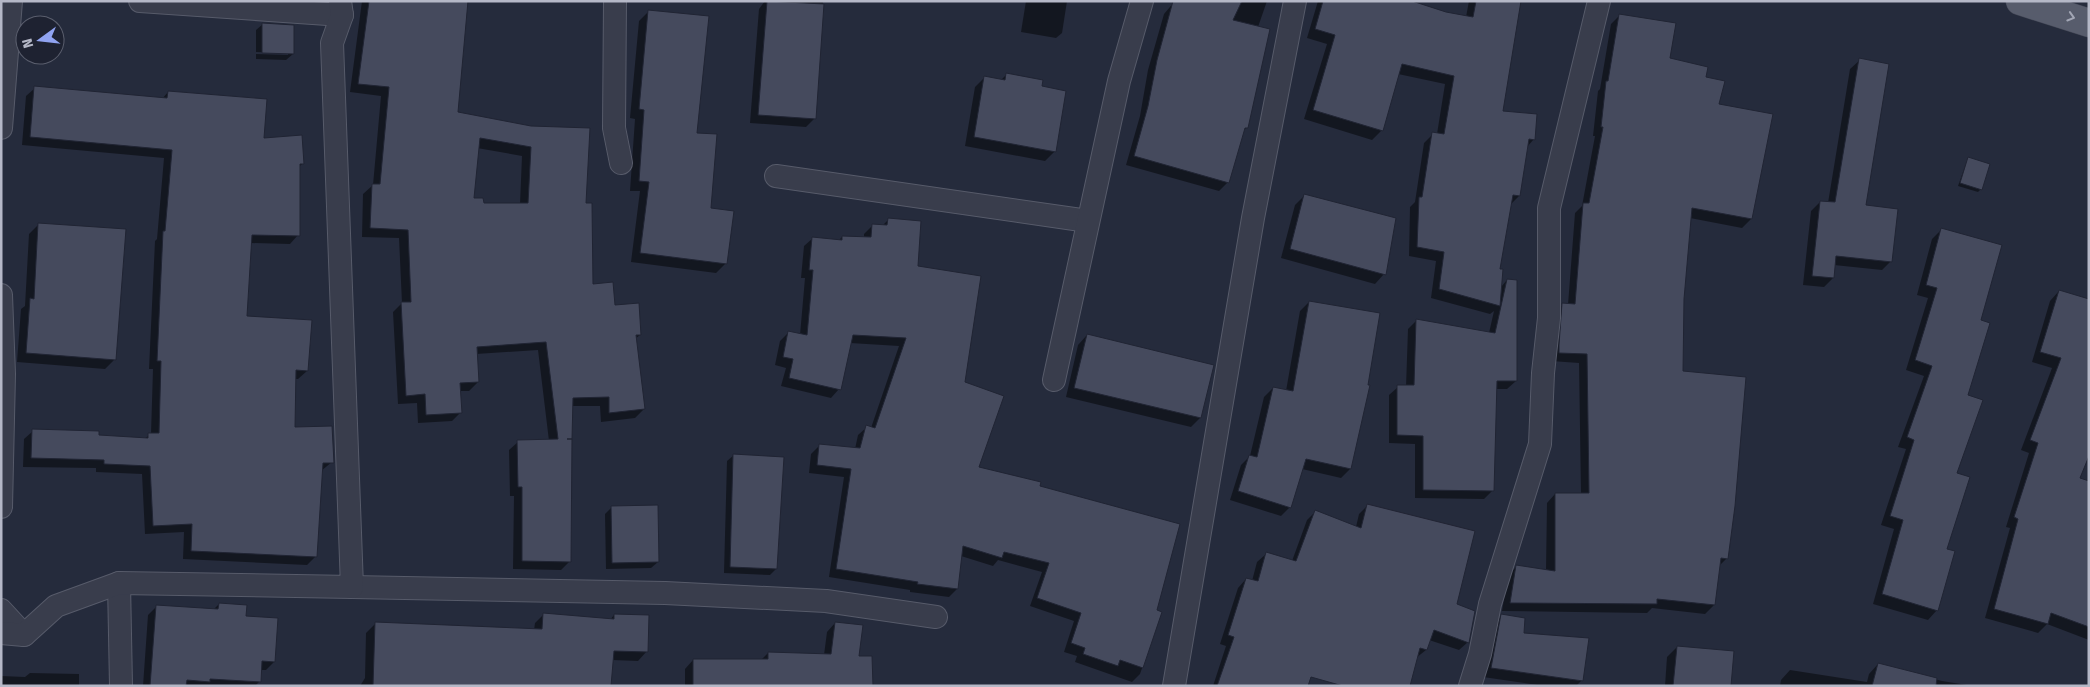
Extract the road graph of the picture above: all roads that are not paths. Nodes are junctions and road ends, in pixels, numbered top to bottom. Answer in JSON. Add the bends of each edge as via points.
{"nodes":[{"id":1,"x":11,"y":1,"type":"edge"},
{"id":2,"x":140,"y":1,"type":"edge"},
{"id":3,"x":615,"y":1,"type":"edge"},
{"id":4,"x":1142,"y":1,"type":"edge"},
{"id":5,"x":1295,"y":1,"type":"edge"},
{"id":6,"x":1600,"y":1,"type":"edge"},
{"id":7,"x":2020,"y":1,"type":"edge"},
{"id":8,"x":341,"y":8,"type":"edge"},
{"id":9,"x":2089,"y":23,"type":"edge"},
{"id":10,"x":1,"y":128,"type":"edge"},
{"id":11,"x":621,"y":163,"type":"dead end"},
{"id":12,"x":776,"y":176,"type":"dead end"},
{"id":13,"x":1088,"y":221,"type":"junction"},
{"id":14,"x":1,"y":296,"type":"edge"},
{"id":15,"x":1054,"y":380,"type":"dead end"},
{"id":16,"x":1,"y":507,"type":"edge"},
{"id":17,"x":119,"y":583,"type":"junction"},
{"id":18,"x":352,"y":587,"type":"junction"},
{"id":19,"x":1,"y":610,"type":"edge"},
{"id":20,"x":936,"y":617,"type":"dead end"},
{"id":21,"x":1,"y":634,"type":"edge"},
{"id":22,"x":24,"y":635,"type":"junction"},
{"id":23,"x":121,"y":686,"type":"edge"},
{"id":24,"x":1174,"y":686,"type":"edge"},
{"id":25,"x":1470,"y":686,"type":"edge"}],
"edges":[{"from":1,"to":10,"type":"street"},
{"from":2,"to":8,"type":"street"},
{"from":3,"to":11,"type":"street","via":[[614,128]]},
{"from":4,"to":13,"type":"street","via":[[1119,81]]},
{"from":5,"to":24,"type":"street","via":[[1253,218]]},
{"from":6,"to":25,"type":"street","via":[[1549,208],[1549,318],[1540,444],[1490,604]]},
{"from":7,"to":9,"type":"main road","one_way":true},
{"from":8,"to":18,"type":"street","via":[[332,52]]},
{"from":12,"to":13,"type":"street"},
{"from":13,"to":15,"type":"street"},
{"from":14,"to":16,"type":"street","via":[[4,374]]},
{"from":17,"to":18,"type":"street"},
{"from":17,"to":22,"type":"street","via":[[56,606]]},
{"from":17,"to":23,"type":"street"},
{"from":18,"to":20,"type":"street","via":[[665,593],[807,600]]},
{"from":19,"to":22,"type":"street"},
{"from":21,"to":22,"type":"street"}]}
